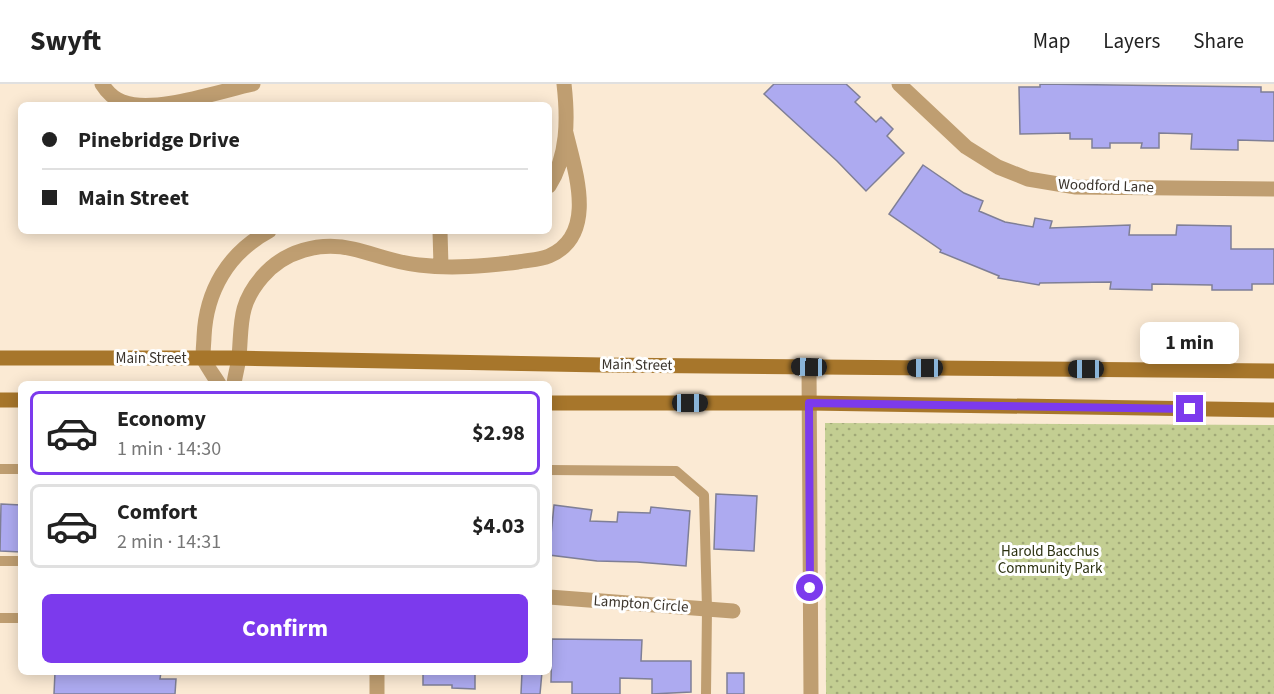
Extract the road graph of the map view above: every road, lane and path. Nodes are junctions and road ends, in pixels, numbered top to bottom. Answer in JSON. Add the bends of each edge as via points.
{"nodes":[{"id":1,"x":253,"y":84,"type":"edge"},
{"id":2,"x":564,"y":84,"type":"edge"},
{"id":3,"x":899,"y":84,"type":"edge"},
{"id":4,"x":106,"y":89,"type":"edge"},
{"id":5,"x":126,"y":102,"type":"edge"},
{"id":6,"x":172,"y":102,"type":"edge"},
{"id":7,"x":566,"y":133,"type":"junction"},
{"id":8,"x":552,"y":180,"type":"edge"},
{"id":9,"x":1274,"y":189,"type":"edge"},
{"id":10,"x":265,"y":234,"type":"edge"},
{"id":11,"x":440,"y":234,"type":"edge"},
{"id":12,"x":441,"y":266,"type":"junction"},
{"id":13,"x":0,"y":358,"type":"edge"},
{"id":14,"x":203,"y":358,"type":"junction"},
{"id":15,"x":239,"y":358,"type":"junction"},
{"id":16,"x":809,"y":367,"type":"junction"},
{"id":17,"x":1274,"y":371,"type":"edge"},
{"id":18,"x":217,"y":381,"type":"edge"},
{"id":19,"x":235,"y":381,"type":"edge"},
{"id":20,"x":0,"y":400,"type":"edge"},
{"id":21,"x":18,"y":400,"type":"edge"},
{"id":22,"x":552,"y":403,"type":"edge"},
{"id":23,"x":809,"y":403,"type":"junction"},
{"id":24,"x":1274,"y":410,"type":"edge"},
{"id":25,"x":0,"y":469,"type":"edge"},
{"id":26,"x":18,"y":469,"type":"edge"},
{"id":27,"x":552,"y":470,"type":"edge"},
{"id":28,"x":0,"y":561,"type":"edge"},
{"id":29,"x":18,"y":561,"type":"edge"},
{"id":30,"x":552,"y":597,"type":"edge"},
{"id":31,"x":707,"y":609,"type":"junction"},
{"id":32,"x":733,"y":610,"type":"dead end"},
{"id":33,"x":0,"y":618,"type":"edge"},
{"id":34,"x":18,"y":618,"type":"edge"},
{"id":35,"x":377,"y":675,"type":"edge"},
{"id":36,"x":377,"y":694,"type":"edge"},
{"id":37,"x":706,"y":694,"type":"edge"},
{"id":38,"x":811,"y":694,"type":"edge"}],
"edges":[{"from":1,"to":6,"type":"street"},
{"from":2,"to":7,"type":"street"},
{"from":3,"to":9,"type":"street","name":"Woodford Lane","via":[[972,152],[1028,179],[1076,187]]},
{"from":4,"to":5,"type":"street"},
{"from":7,"to":8,"type":"street","via":[[560,164]]},
{"from":7,"to":12,"type":"street","via":[[579,189],[577,224],[567,243],[538,259],[480,267]]},
{"from":10,"to":14,"type":"street","via":[[244,248],[218,280],[207,312]]},
{"from":11,"to":12,"type":"street"},
{"from":12,"to":15,"type":"street","via":[[400,263],[339,246],[320,246],[291,255],[266,272],[247,300],[240,322]]},
{"from":13,"to":14,"type":"main road","name":"Main Street"},
{"from":14,"to":15,"type":"main road","name":"Main Street"},
{"from":14,"to":18,"type":"street"},
{"from":15,"to":16,"type":"main road","name":"Main Street"},
{"from":15,"to":19,"type":"street"},
{"from":16,"to":17,"type":"main road","name":"Main Street"},
{"from":16,"to":23,"type":"street"},
{"from":20,"to":21,"type":"main road"},
{"from":22,"to":23,"type":"main road"},
{"from":23,"to":24,"type":"main road"},
{"from":23,"to":38,"type":"street"},
{"from":25,"to":26,"type":"lane"},
{"from":27,"to":31,"type":"lane","via":[[676,471],[704,495]]},
{"from":28,"to":29,"type":"lane"},
{"from":30,"to":31,"type":"street","name":"Lampton Circle"},
{"from":31,"to":32,"type":"street","name":"Lampton Circle"},
{"from":31,"to":37,"type":"lane"},
{"from":33,"to":34,"type":"lane"},
{"from":35,"to":36,"type":"street"}]}
